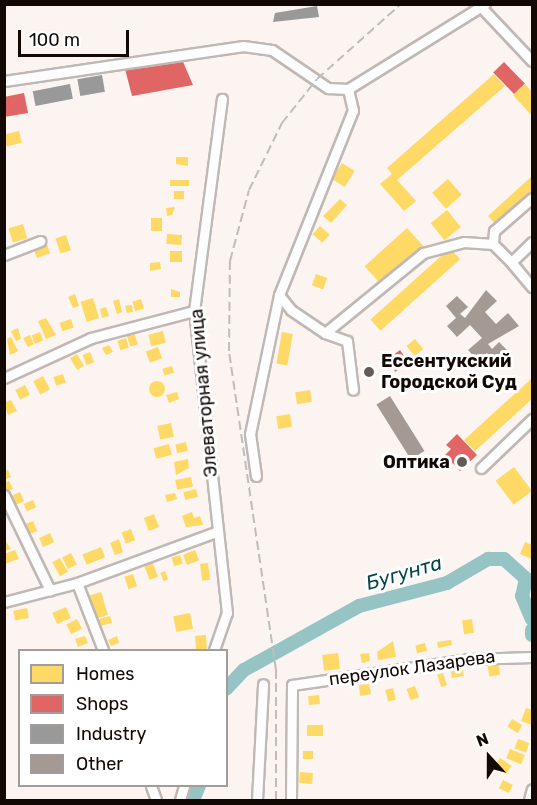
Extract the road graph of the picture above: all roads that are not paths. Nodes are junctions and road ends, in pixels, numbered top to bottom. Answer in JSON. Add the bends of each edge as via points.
{"nodes":[{"id":1,"x":483,"y":6,"type":"edge"},
{"id":2,"x":532,"y":61,"type":"edge"},
{"id":3,"x":4,"y":81,"type":"edge"},
{"id":4,"x":348,"y":89,"type":"junction"},
{"id":5,"x":222,"y":99,"type":"dead end"},
{"id":6,"x":532,"y":198,"type":"edge"},
{"id":7,"x":40,"y":241,"type":"dead end"},
{"id":8,"x":532,"y":242,"type":"edge"},
{"id":9,"x":493,"y":244,"type":"junction"},
{"id":10,"x":4,"y":255,"type":"edge"},
{"id":11,"x":511,"y":262,"type":"junction"},
{"id":12,"x":532,"y":288,"type":"edge"},
{"id":13,"x":279,"y":295,"type":"junction"},
{"id":14,"x":194,"y":311,"type":"junction"},
{"id":15,"x":325,"y":333,"type":"junction"},
{"id":16,"x":4,"y":378,"type":"edge"},
{"id":17,"x":353,"y":390,"type":"dead end"},
{"id":18,"x":532,"y":419,"type":"edge"},
{"id":19,"x":481,"y":468,"type":"dead end"},
{"id":20,"x":256,"y":476,"type":"dead end"},
{"id":21,"x":4,"y":495,"type":"edge"},
{"id":22,"x":218,"y":531,"type":"junction"},
{"id":23,"x":77,"y":583,"type":"junction"},
{"id":24,"x":50,"y":591,"type":"junction"},
{"id":25,"x":4,"y":602,"type":"edge"},
{"id":26,"x":102,"y":649,"type":"edge"},
{"id":27,"x":215,"y":649,"type":"edge"},
{"id":28,"x":532,"y":657,"type":"edge"},
{"id":29,"x":263,"y":684,"type":"dead end"},
{"id":30,"x":532,"y":789,"type":"edge"},
{"id":31,"x":257,"y":801,"type":"edge"},
{"id":32,"x":291,"y":801,"type":"edge"},
{"id":33,"x":529,"y":801,"type":"edge"}],
"edges":[{"from":1,"to":2,"type":"street"},
{"from":1,"to":4,"type":"street"},
{"from":3,"to":4,"type":"street","via":[[243,46],[284,55],[328,88]]},
{"from":4,"to":13,"type":"street","via":[[353,110]]},
{"from":5,"to":14,"type":"street","name":"Элеваторная улица"},
{"from":6,"to":9,"type":"street","via":[[494,231]]},
{"from":7,"to":10,"type":"street"},
{"from":8,"to":11,"type":"street"},
{"from":9,"to":11,"type":"street"},
{"from":9,"to":15,"type":"street","via":[[465,243],[423,253]]},
{"from":11,"to":12,"type":"street"},
{"from":13,"to":15,"type":"street","via":[[291,310]]},
{"from":13,"to":20,"type":"street","via":[[250,434]]},
{"from":14,"to":16,"type":"street","via":[[91,338]]},
{"from":14,"to":22,"type":"street","name":"Элеваторная улица"},
{"from":15,"to":17,"type":"street","via":[[347,341]]},
{"from":18,"to":19,"type":"street"},
{"from":21,"to":24,"type":"street"},
{"from":22,"to":23,"type":"street"},
{"from":22,"to":27,"type":"street","name":"Элеваторная улица","via":[[227,613]]},
{"from":23,"to":24,"type":"street"},
{"from":23,"to":26,"type":"street"},
{"from":24,"to":25,"type":"street"},
{"from":28,"to":32,"type":"street","name":"переулок Лазарева","via":[[471,658],[292,685]]},
{"from":29,"to":31,"type":"street"},
{"from":30,"to":33,"type":"street"}]}
